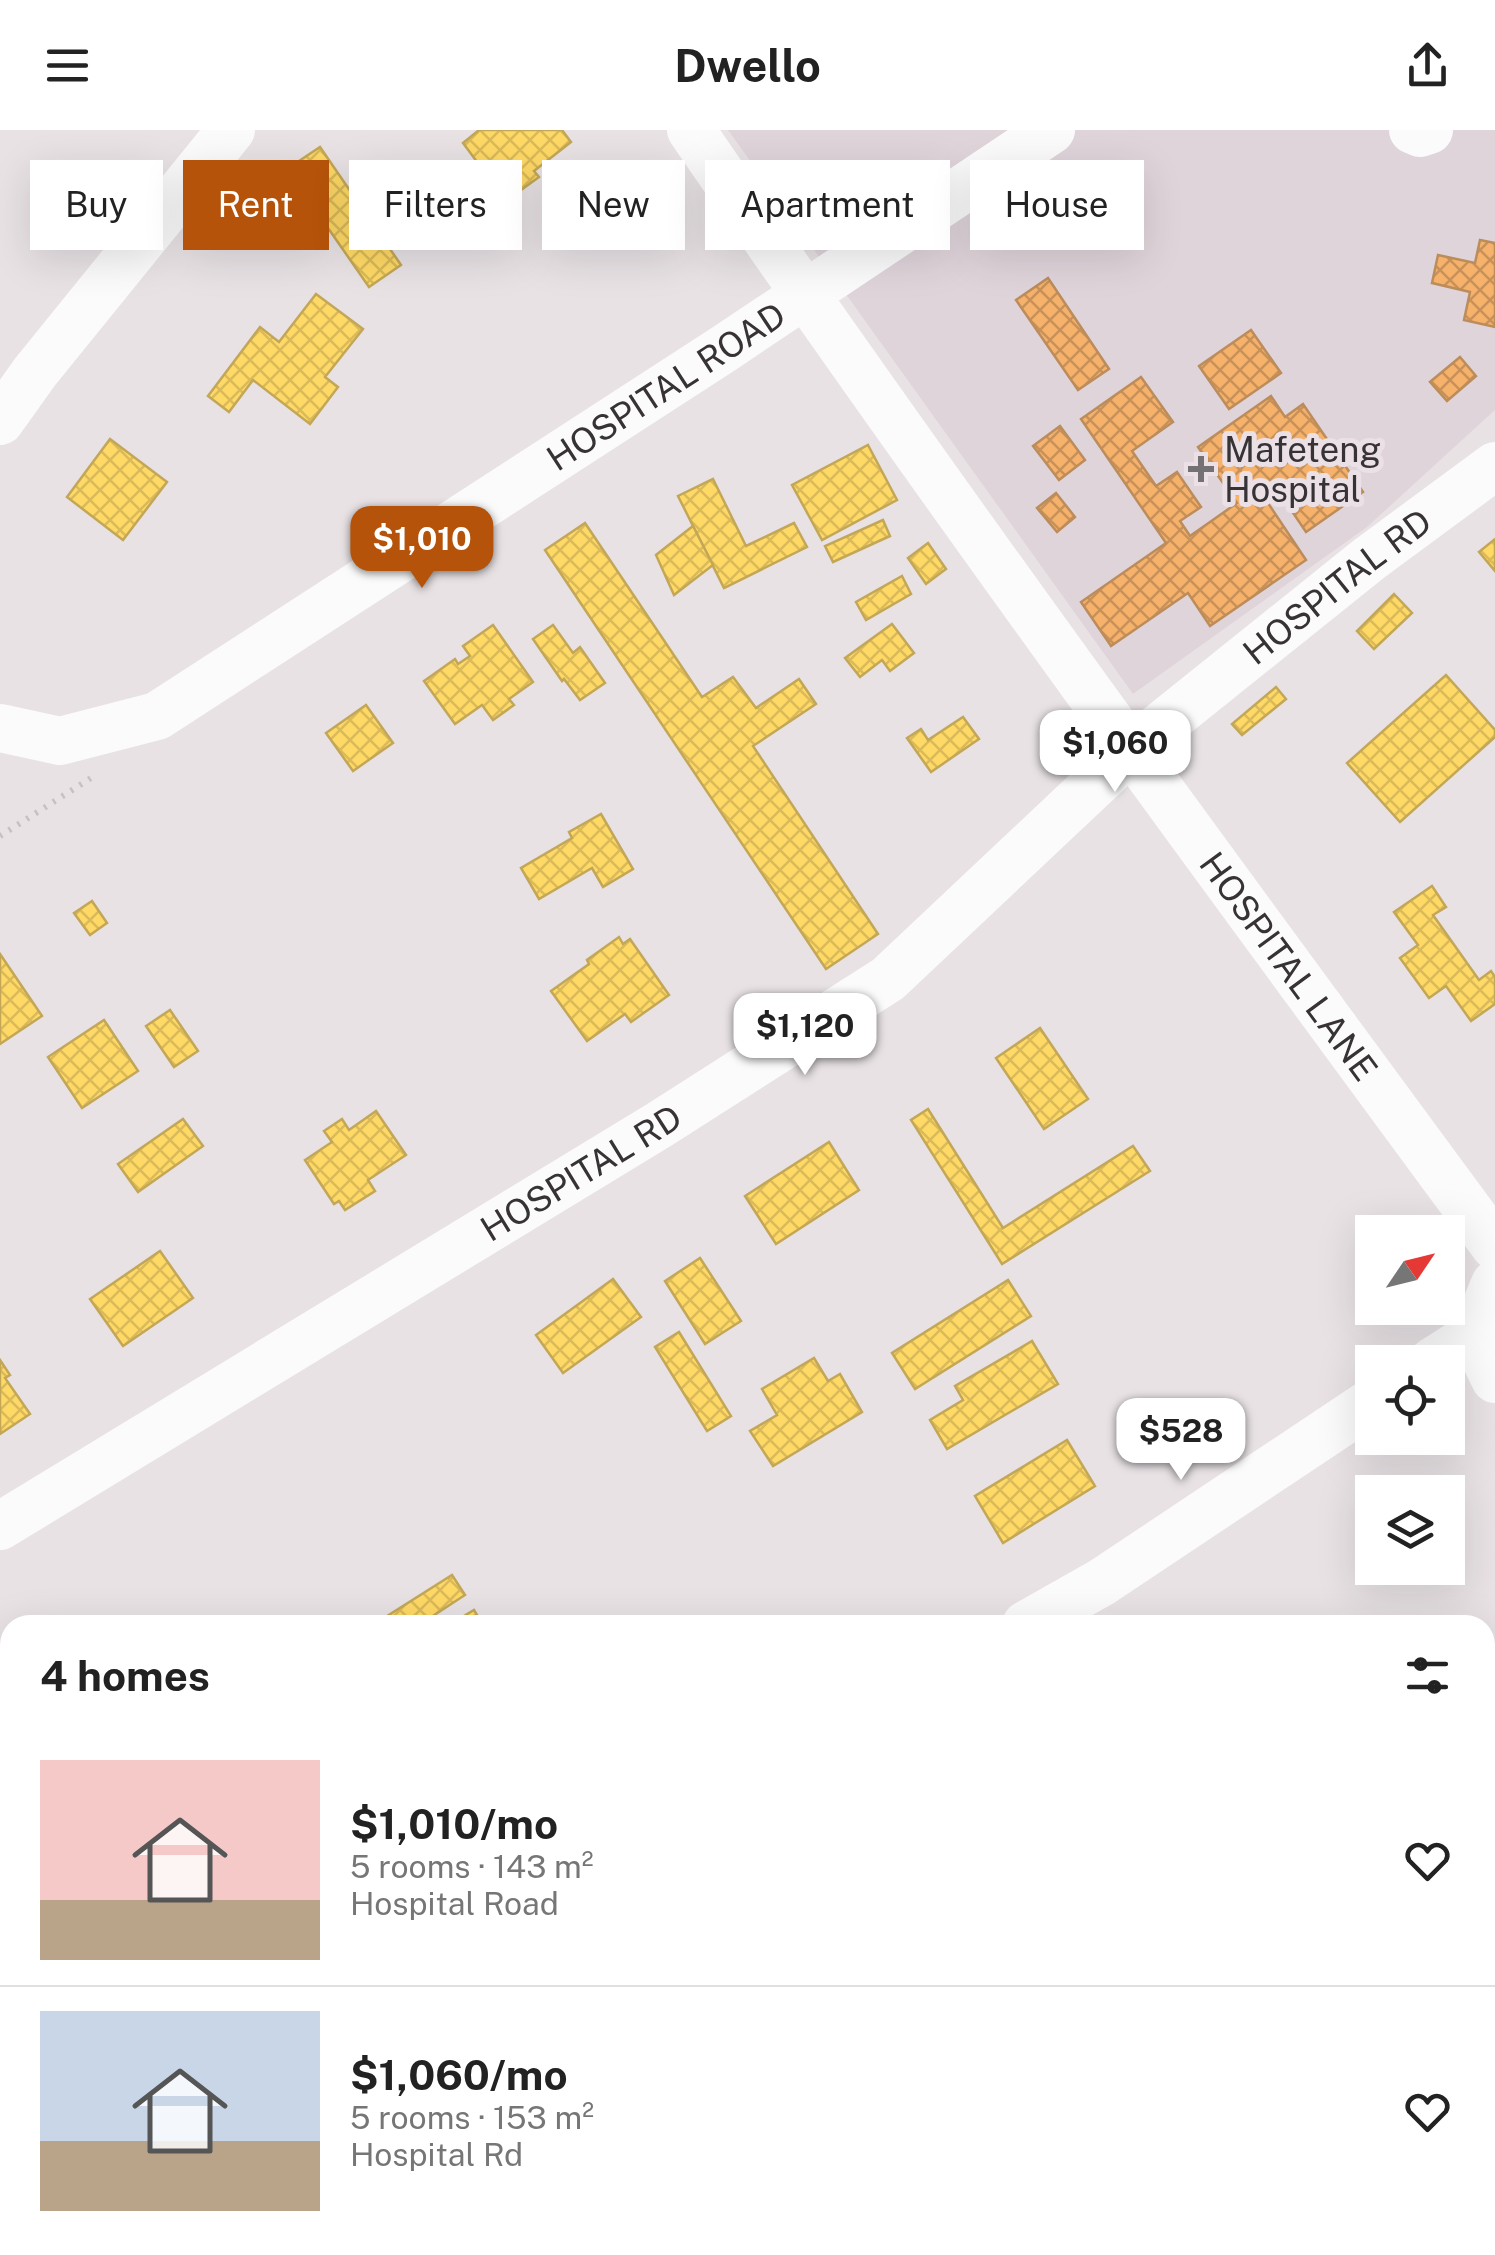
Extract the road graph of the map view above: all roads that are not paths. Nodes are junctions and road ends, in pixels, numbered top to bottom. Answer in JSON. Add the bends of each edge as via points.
{"nodes":[{"id":1,"x":231,"y":130,"type":"edge"},
{"id":2,"x":691,"y":130,"type":"edge"},
{"id":3,"x":1051,"y":130,"type":"edge"},
{"id":4,"x":1413,"y":130,"type":"edge"},
{"id":5,"x":1429,"y":130,"type":"edge"},
{"id":6,"x":804,"y":295,"type":"junction"},
{"id":7,"x":0,"y":421,"type":"edge"},
{"id":8,"x":1495,"y":466,"type":"edge"},
{"id":9,"x":0,"y":728,"type":"edge"},
{"id":10,"x":1130,"y":750,"type":"junction"},
{"id":11,"x":1495,"y":1246,"type":"edge"},
{"id":12,"x":1495,"y":1284,"type":"edge"},
{"id":13,"x":1474,"y":1335,"type":"junction"},
{"id":14,"x":1458,"y":1345,"type":"edge"},
{"id":15,"x":1495,"y":1379,"type":"edge"},
{"id":16,"x":1355,"y":1413,"type":"edge"},
{"id":17,"x":0,"y":1526,"type":"edge"},
{"id":18,"x":1044,"y":1615,"type":"edge"}],
"edges":[{"from":1,"to":7,"type":"street"},
{"from":2,"to":6,"type":"street"},
{"from":3,"to":6,"type":"street","name":"HOSPITAL ROAD"},
{"from":4,"to":5,"type":"street"},
{"from":6,"to":9,"type":"street","name":"HOSPITAL ROAD","via":[[158,716],[60,741]]},
{"from":6,"to":10,"type":"street","name":"HOSPITAL LANE"},
{"from":8,"to":10,"type":"street","name":"HOSPITAL RD"},
{"from":10,"to":11,"type":"street","name":"HOSPITAL LANE"},
{"from":10,"to":17,"type":"street","name":"HOSPITAL RD","via":[[888,979]]},
{"from":12,"to":13,"type":"street"},
{"from":13,"to":14,"type":"street"},
{"from":13,"to":15,"type":"street"},
{"from":16,"to":18,"type":"street"}]}
